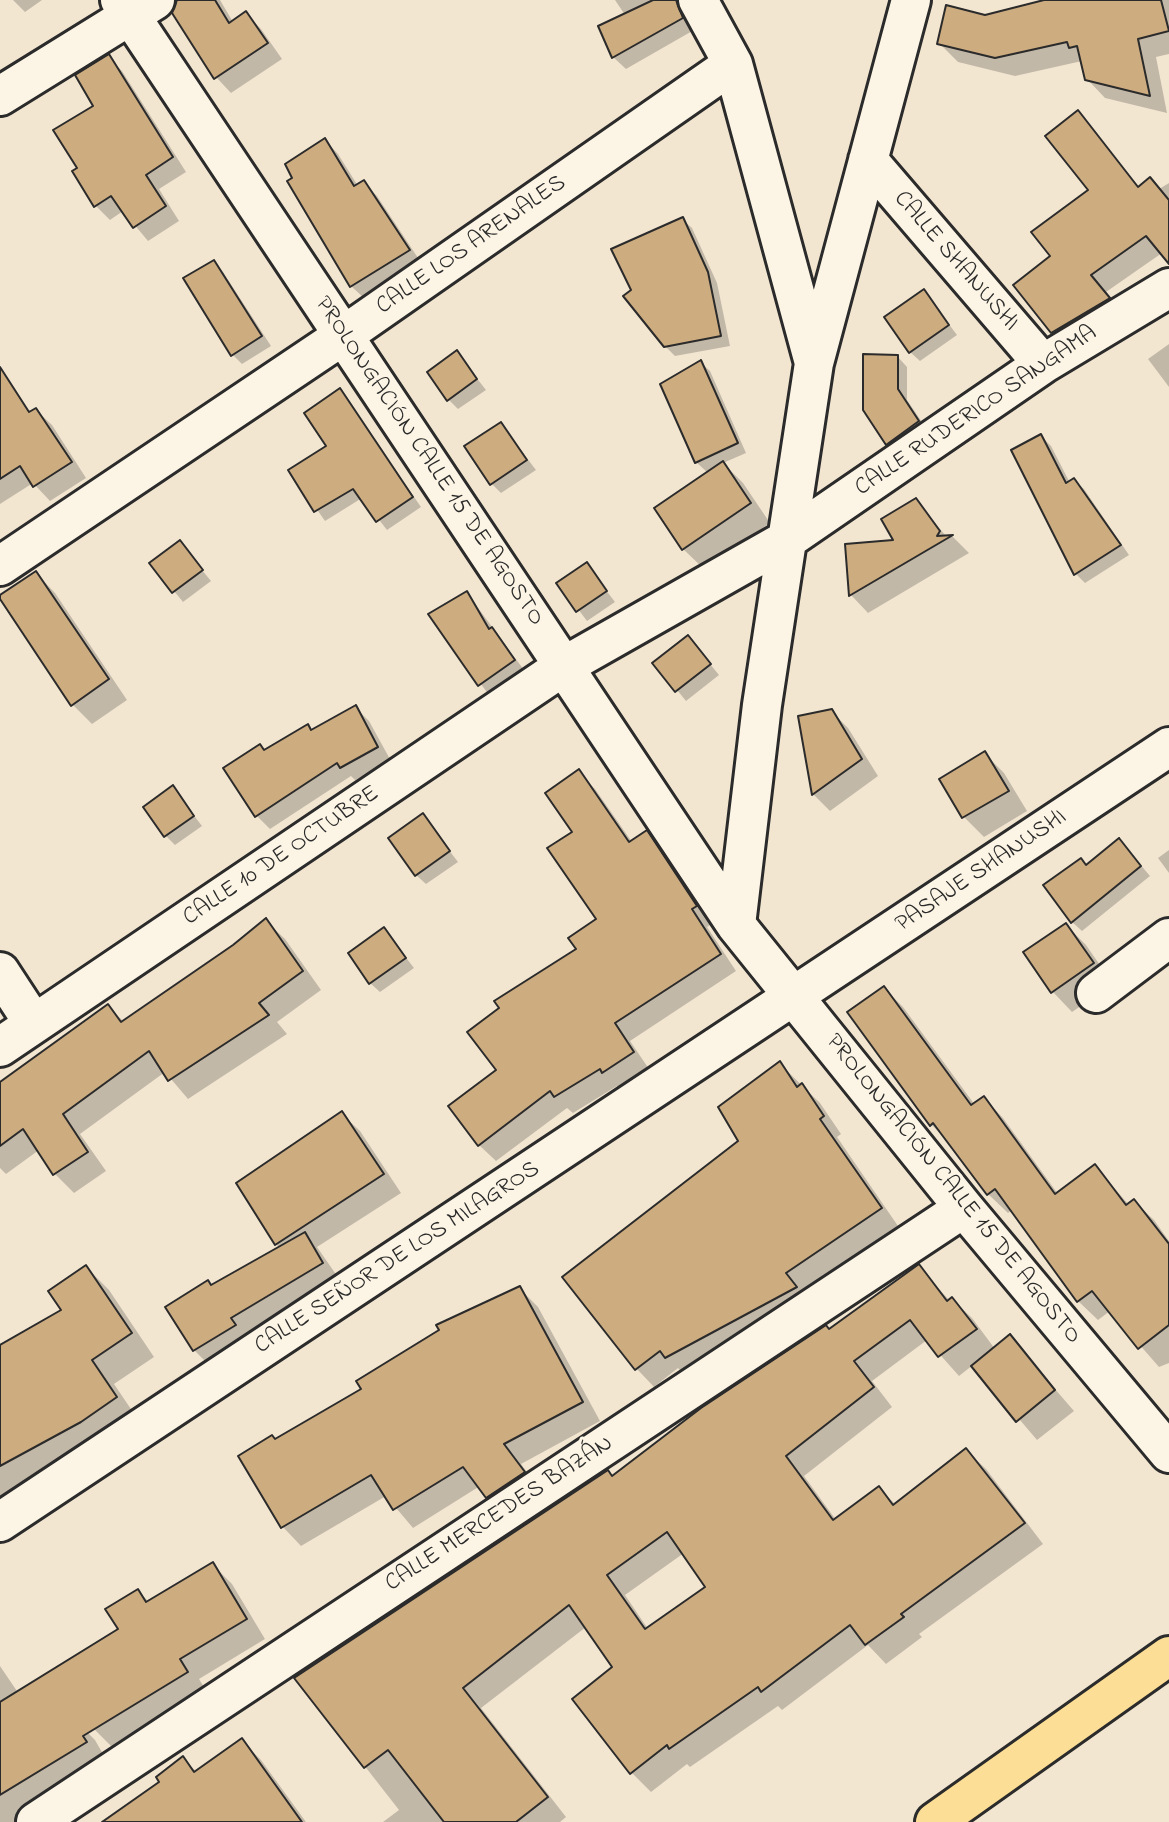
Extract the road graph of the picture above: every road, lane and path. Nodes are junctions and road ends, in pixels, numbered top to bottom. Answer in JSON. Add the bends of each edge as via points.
{"nodes":[{"id":1,"x":698,"y":0,"type":"edge"},
{"id":2,"x":911,"y":0,"type":"edge"},
{"id":3,"x":135,"y":5,"type":"edge"},
{"id":4,"x":733,"y":64,"type":"junction"},
{"id":5,"x":0,"y":96,"type":"edge"},
{"id":6,"x":868,"y":160,"type":"junction"},
{"id":7,"x":1168,"y":291,"type":"edge"},
{"id":8,"x":344,"y":335,"type":"junction"},
{"id":9,"x":814,"y":363,"type":"junction"},
{"id":10,"x":1043,"y":364,"type":"junction"},
{"id":11,"x":788,"y":539,"type":"junction"},
{"id":12,"x":0,"y":566,"type":"edge"},
{"id":13,"x":565,"y":666,"type":"junction"},
{"id":14,"x":1169,"y":747,"type":"edge"},
{"id":15,"x":736,"y":925,"type":"junction"},
{"id":16,"x":1169,"y":938,"type":"edge"},
{"id":17,"x":0,"y":972,"type":"edge"},
{"id":18,"x":1096,"y":993,"type":"dead end"},
{"id":19,"x":795,"y":997,"type":"junction"},
{"id":20,"x":34,"y":1024,"type":"junction"},
{"id":21,"x":0,"y":1047,"type":"edge"},
{"id":22,"x":964,"y":1208,"type":"junction"},
{"id":23,"x":1169,"y":1453,"type":"edge"},
{"id":24,"x":0,"y":1522,"type":"edge"},
{"id":25,"x":1169,"y":1657,"type":"edge"},
{"id":26,"x":36,"y":1822,"type":"edge"},
{"id":27,"x":935,"y":1822,"type":"edge"}],
"edges":[{"from":1,"to":4,"type":"street"},
{"from":2,"to":6,"type":"street"},
{"from":3,"to":5,"type":"street"},
{"from":3,"to":8,"type":"street","name":"PROLONGACIÓN CALLE 15 DE AGOSTO"},
{"from":4,"to":8,"type":"street","name":"CALLE LOS ARENALES"},
{"from":4,"to":9,"type":"street"},
{"from":6,"to":9,"type":"street"},
{"from":6,"to":10,"type":"street","name":"CALLE SHANUSHI"},
{"from":7,"to":10,"type":"street","name":"CALLE RUDERICO SANGAMA"},
{"from":8,"to":12,"type":"street","name":"CALLE LOS ARENALES"},
{"from":8,"to":13,"type":"street","name":"PROLONGACIÓN CALLE 15 DE AGOSTO"},
{"from":9,"to":11,"type":"street"},
{"from":10,"to":11,"type":"street","name":"CALLE RUDERICO SANGAMA"},
{"from":11,"to":13,"type":"street","name":"CALLE RUDERICO SANGAMA"},
{"from":11,"to":15,"type":"street","via":[[762,705]]},
{"from":13,"to":15,"type":"street","name":"PROLONGACIÓN CALLE 15 DE AGOSTO"},
{"from":13,"to":20,"type":"street","name":"CALLE 10 DE OCTUBRE"},
{"from":14,"to":19,"type":"street","name":"PASAJE SHANUSHI"},
{"from":15,"to":19,"type":"street","name":"PROLONGACIÓN CALLE 15 DE AGOSTO"},
{"from":16,"to":18,"type":"street"},
{"from":17,"to":20,"type":"street"},
{"from":19,"to":22,"type":"street","name":"PROLONGACIÓN CALLE 15 DE AGOSTO"},
{"from":19,"to":24,"type":"street","name":"CALLE SEÑOR DE LOS MILAGROS"},
{"from":20,"to":21,"type":"street","name":"CALLE 10 DE OCTUBRE"},
{"from":22,"to":23,"type":"street","name":"PROLONGACIÓN CALLE 15 DE AGOSTO"},
{"from":22,"to":26,"type":"street","name":"CALLE MERCEDES BAZÁN"},
{"from":25,"to":27,"type":"main road"}]}
